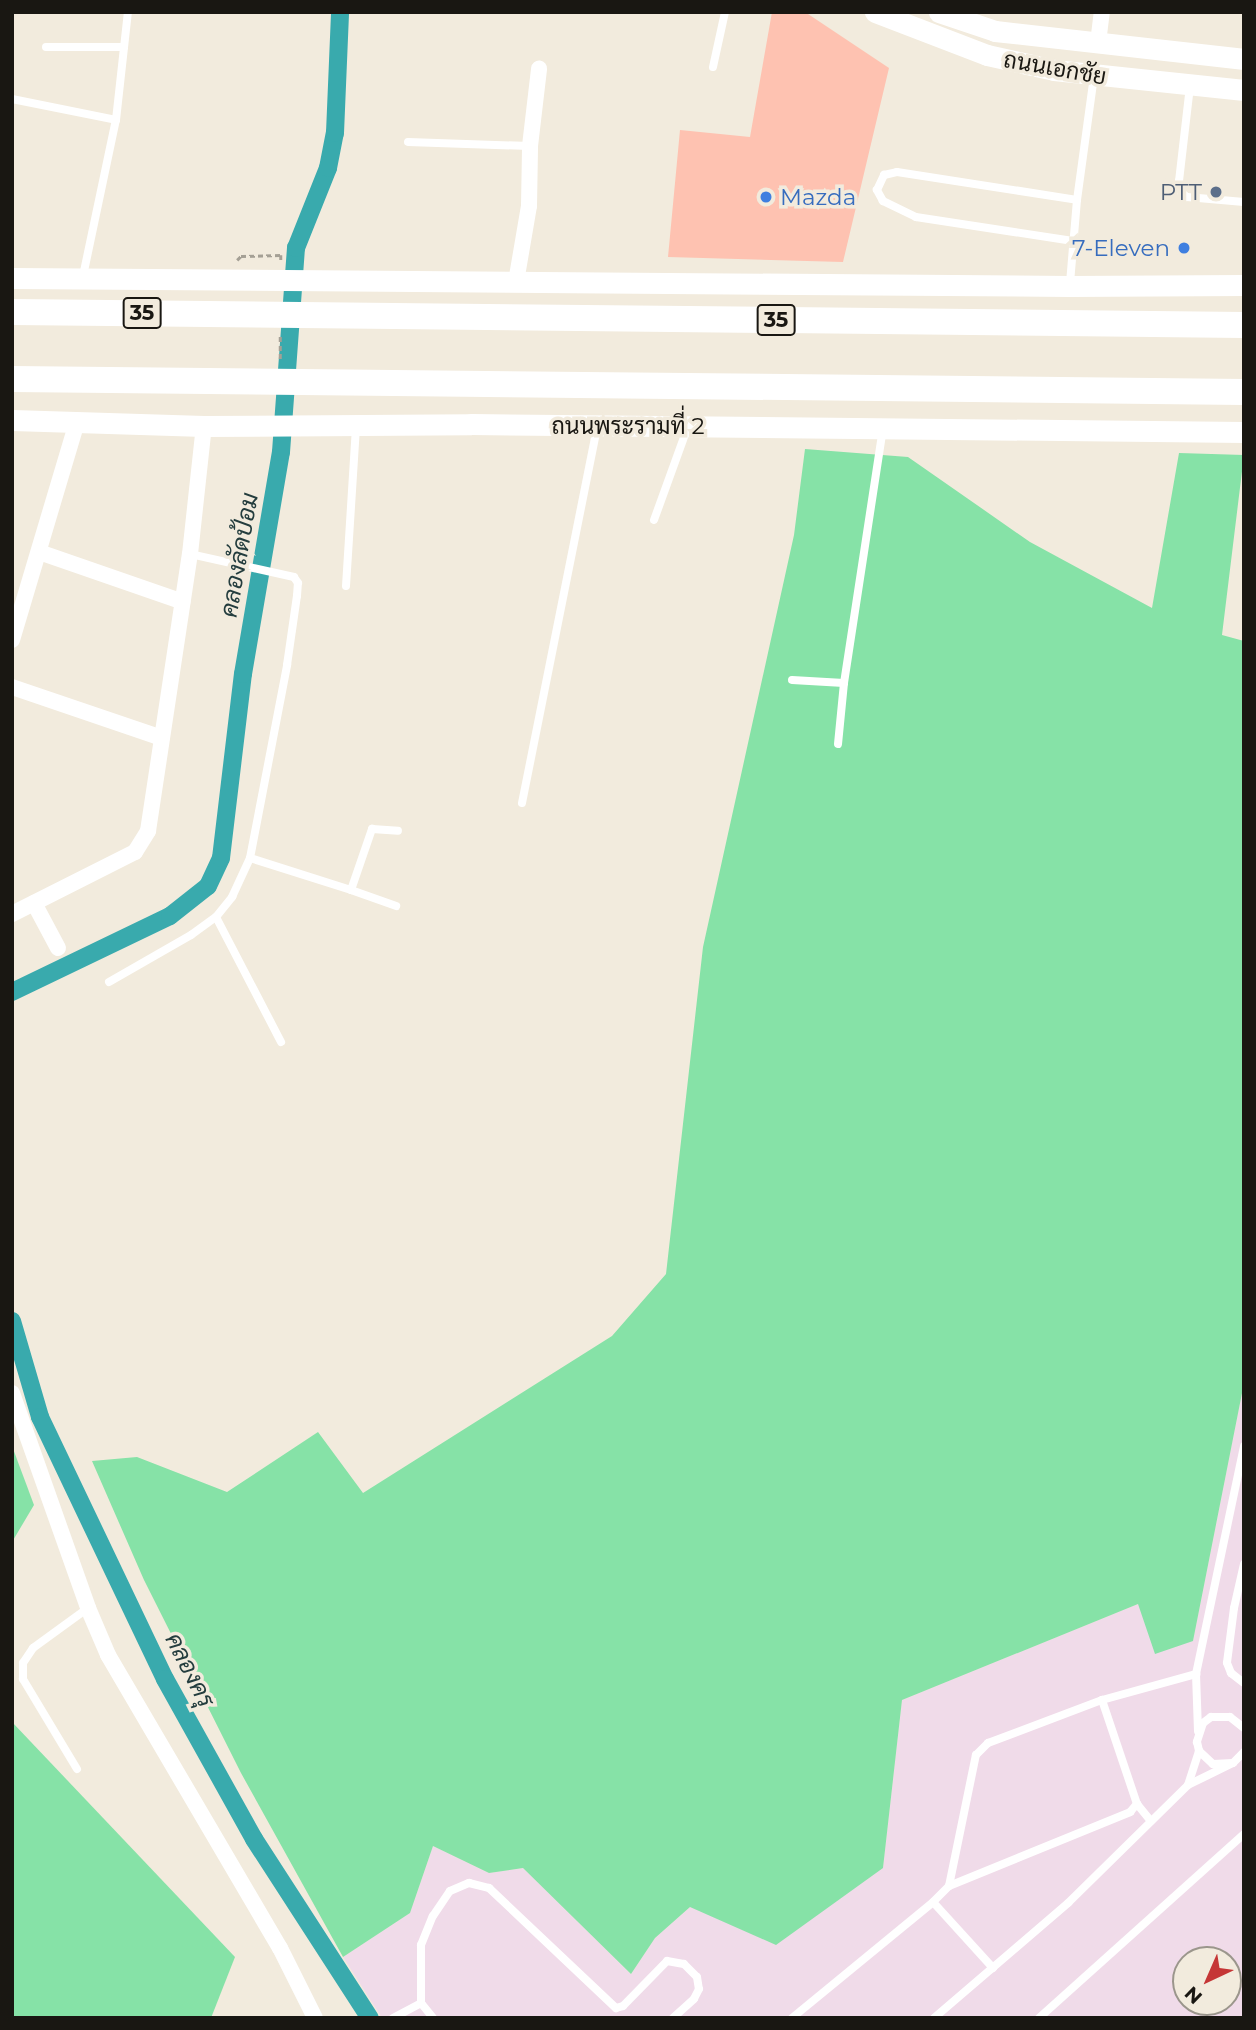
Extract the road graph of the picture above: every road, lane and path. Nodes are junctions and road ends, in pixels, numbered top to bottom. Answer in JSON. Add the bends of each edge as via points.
{"nodes":[{"id":1,"x":128,"y":12,"type":"edge"},
{"id":2,"x":725,"y":12,"type":"edge"},
{"id":3,"x":875,"y":12,"type":"edge"},
{"id":4,"x":1102,"y":12,"type":"edge"},
{"id":5,"x":953,"y":15,"type":"edge"},
{"id":6,"x":1098,"y":43,"type":"junction"},
{"id":7,"x":46,"y":47,"type":"dead end"},
{"id":8,"x":124,"y":47,"type":"junction"},
{"id":9,"x":1243,"y":56,"type":"edge"},
{"id":10,"x":713,"y":66,"type":"dead end"},
{"id":11,"x":539,"y":69,"type":"dead end"},
{"id":12,"x":1094,"y":76,"type":"junction"},
{"id":13,"x":1190,"y":85,"type":"junction"},
{"id":14,"x":1244,"y":90,"type":"edge"},
{"id":15,"x":12,"y":99,"type":"edge"},
{"id":16,"x":116,"y":120,"type":"junction"},
{"id":17,"x":408,"y":142,"type":"dead end"},
{"id":18,"x":530,"y":146,"type":"junction"},
{"id":19,"x":1077,"y":200,"type":"junction"},
{"id":20,"x":1244,"y":202,"type":"edge"},
{"id":21,"x":1073,"y":241,"type":"junction"},
{"id":22,"x":281,"y":254,"type":"dead end"},
{"id":23,"x":277,"y":274,"type":"junction"},
{"id":24,"x":12,"y":278,"type":"edge"},
{"id":25,"x":83,"y":279,"type":"junction"},
{"id":26,"x":516,"y":282,"type":"junction"},
{"id":27,"x":1244,"y":285,"type":"edge"},
{"id":28,"x":1070,"y":286,"type":"junction"},
{"id":29,"x":12,"y":301,"type":"edge"},
{"id":30,"x":12,"y":312,"type":"edge"},
{"id":31,"x":266,"y":317,"type":"junction"},
{"id":32,"x":1244,"y":325,"type":"edge"},
{"id":33,"x":270,"y":373,"type":"junction"},
{"id":34,"x":12,"y":379,"type":"edge"},
{"id":35,"x":1244,"y":392,"type":"edge"},
{"id":36,"x":12,"y":420,"type":"edge"},
{"id":37,"x":77,"y":422,"type":"junction"},
{"id":38,"x":356,"y":425,"type":"junction"},
{"id":39,"x":204,"y":426,"type":"junction"},
{"id":40,"x":687,"y":426,"type":"junction"},
{"id":41,"x":597,"y":427,"type":"junction"},
{"id":42,"x":883,"y":429,"type":"junction"},
{"id":43,"x":1244,"y":432,"type":"edge"},
{"id":44,"x":654,"y":520,"type":"dead end"},
{"id":45,"x":38,"y":552,"type":"junction"},
{"id":46,"x":190,"y":554,"type":"junction"},
{"id":47,"x":346,"y":586,"type":"dead end"},
{"id":48,"x":183,"y":602,"type":"junction"},
{"id":49,"x":12,"y":640,"type":"edge"},
{"id":50,"x":792,"y":680,"type":"dead end"},
{"id":51,"x":844,"y":683,"type":"junction"},
{"id":52,"x":12,"y":687,"type":"edge"},
{"id":53,"x":162,"y":738,"type":"junction"},
{"id":54,"x":838,"y":744,"type":"dead end"},
{"id":55,"x":522,"y":803,"type":"dead end"},
{"id":56,"x":398,"y":831,"type":"dead end"},
{"id":57,"x":250,"y":858,"type":"junction"},
{"id":58,"x":351,"y":890,"type":"junction"},
{"id":59,"x":34,"y":903,"type":"junction"},
{"id":60,"x":396,"y":906,"type":"dead end"},
{"id":61,"x":12,"y":914,"type":"edge"},
{"id":62,"x":216,"y":917,"type":"junction"},
{"id":63,"x":58,"y":948,"type":"dead end"},
{"id":64,"x":109,"y":982,"type":"dead end"},
{"id":65,"x":281,"y":1041,"type":"dead end"},
{"id":66,"x":12,"y":1393,"type":"edge"},
{"id":67,"x":1244,"y":1446,"type":"edge"},
{"id":68,"x":1244,"y":1564,"type":"edge"},
{"id":69,"x":88,"y":1608,"type":"junction"},
{"id":70,"x":1196,"y":1674,"type":"junction"},
{"id":71,"x":1244,"y":1684,"type":"edge"},
{"id":72,"x":1102,"y":1700,"type":"junction"},
{"id":73,"x":1244,"y":1728,"type":"edge"},
{"id":74,"x":1198,"y":1731,"type":"junction"},
{"id":75,"x":1199,"y":1751,"type":"junction"},
{"id":76,"x":1244,"y":1752,"type":"edge"},
{"id":77,"x":1233,"y":1763,"type":"junction"},
{"id":78,"x":77,"y":1769,"type":"dead end"},
{"id":79,"x":1188,"y":1785,"type":"junction"},
{"id":80,"x":1137,"y":1804,"type":"junction"},
{"id":81,"x":1151,"y":1821,"type":"junction"},
{"id":82,"x":1244,"y":1834,"type":"edge"},
{"id":83,"x":949,"y":1886,"type":"junction"},
{"id":84,"x":933,"y":1902,"type":"junction"},
{"id":85,"x":993,"y":1968,"type":"junction"},
{"id":86,"x":421,"y":2003,"type":"junction"},
{"id":87,"x":316,"y":2018,"type":"edge"},
{"id":88,"x":393,"y":2018,"type":"edge"},
{"id":89,"x":433,"y":2018,"type":"edge"},
{"id":90,"x":673,"y":2018,"type":"edge"},
{"id":91,"x":792,"y":2018,"type":"edge"},
{"id":92,"x":934,"y":2018,"type":"edge"},
{"id":93,"x":1039,"y":2018,"type":"edge"}],
"edges":[{"from":1,"to":8,"type":"lane"},
{"from":2,"to":10,"type":"lane"},
{"from":3,"to":12,"type":"main road","name":"ถนนเอกชัย","via":[[988,55]]},
{"from":4,"to":6,"type":"street"},
{"from":5,"to":6,"type":"main road","name":"ถนนเอกชัย","via":[[995,31]]},
{"from":6,"to":9,"type":"main road","name":"ถนนเอกชัย"},
{"from":7,"to":8,"type":"lane"},
{"from":8,"to":16,"type":"lane"},
{"from":11,"to":18,"type":"street"},
{"from":12,"to":13,"type":"main road","name":"ถนนเอกชัย"},
{"from":12,"to":19,"type":"lane"},
{"from":13,"to":14,"type":"main road","name":"ถนนเอกชัย"},
{"from":13,"to":20,"type":"lane","via":[[1180,191],[1187,197]]},
{"from":15,"to":16,"type":"lane"},
{"from":16,"to":25,"type":"lane"},
{"from":17,"to":18,"type":"lane"},
{"from":18,"to":26,"type":"street","via":[[529,206]]},
{"from":19,"to":21,"type":"lane"},
{"from":19,"to":21,"type":"lane","via":[[897,172],[884,175],[877,190],[883,201],[916,216]]},
{"from":21,"to":28,"type":"lane"},
{"from":22,"to":23,"type":"path"},
{"from":23,"to":25,"type":"main road","number":"35"},
{"from":23,"to":26,"type":"main road","number":"35","via":[[312,281]]},
{"from":24,"to":25,"type":"main road","number":"35"},
{"from":26,"to":28,"type":"main road","number":"35"},
{"from":27,"to":28,"type":"main road","number":"35"},
{"from":29,"to":31,"type":"highway"},
{"from":30,"to":31,"type":"highway","number":"35"},
{"from":31,"to":32,"type":"highway","number":"35"},
{"from":31,"to":33,"type":"path"},
{"from":33,"to":34,"type":"highway","name":"ถนนพระรามที่ 2"},
{"from":33,"to":35,"type":"highway","name":"ถนนพระรามที่ 2","via":[[311,382]]},
{"from":36,"to":37,"type":"main road","name":"ถนนพระรามที่ 2"},
{"from":37,"to":39,"type":"main road","name":"ถนนพระรามที่ 2"},
{"from":37,"to":45,"type":"street"},
{"from":38,"to":39,"type":"main road","name":"ถนนพระรามที่ 2"},
{"from":38,"to":41,"type":"main road","name":"ถนนพระรามที่ 2"},
{"from":38,"to":47,"type":"lane"},
{"from":39,"to":46,"type":"street"},
{"from":40,"to":41,"type":"main road","name":"ถนนพระรามที่ 2"},
{"from":40,"to":42,"type":"main road","name":"ถนนพระรามที่ 2"},
{"from":40,"to":44,"type":"lane"},
{"from":41,"to":55,"type":"lane"},
{"from":42,"to":43,"type":"main road","name":"ถนนพระรามที่ 2"},
{"from":42,"to":51,"type":"lane"},
{"from":45,"to":48,"type":"street"},
{"from":45,"to":49,"type":"street"},
{"from":46,"to":48,"type":"street"},
{"from":46,"to":57,"type":"lane","via":[[294,577],[298,583]]},
{"from":48,"to":53,"type":"street"},
{"from":50,"to":51,"type":"lane"},
{"from":51,"to":54,"type":"lane"},
{"from":52,"to":53,"type":"street"},
{"from":53,"to":59,"type":"street","via":[[148,831],[135,852]]},
{"from":56,"to":58,"type":"lane","via":[[372,829]]},
{"from":57,"to":58,"type":"lane"},
{"from":57,"to":62,"type":"lane","via":[[232,897]]},
{"from":58,"to":60,"type":"lane"},
{"from":59,"to":61,"type":"street"},
{"from":59,"to":63,"type":"street"},
{"from":62,"to":64,"type":"lane"},
{"from":62,"to":65,"type":"lane"},
{"from":66,"to":69,"type":"street"},
{"from":67,"to":70,"type":"lane"},
{"from":68,"to":71,"type":"lane","via":[[1227,1663]]},
{"from":69,"to":78,"type":"lane","via":[[33,1648],[23,1662],[23,1679]]},
{"from":69,"to":87,"type":"street","via":[[123,1683],[280,1948]]},
{"from":70,"to":72,"type":"lane"},
{"from":70,"to":74,"type":"lane"},
{"from":72,"to":80,"type":"lane"},
{"from":72,"to":83,"type":"lane","via":[[980,1749]]},
{"from":73,"to":74,"type":"lane","via":[[1220,1715],[1203,1723]]},
{"from":74,"to":75,"type":"lane"},
{"from":75,"to":77,"type":"lane","via":[[1213,1764]]},
{"from":75,"to":79,"type":"lane"},
{"from":76,"to":77,"type":"lane"},
{"from":77,"to":79,"type":"lane"},
{"from":79,"to":81,"type":"lane"},
{"from":80,"to":81,"type":"lane"},
{"from":80,"to":83,"type":"lane","via":[[1129,1812]]},
{"from":81,"to":85,"type":"lane","via":[[1069,1903]]},
{"from":82,"to":93,"type":"lane"},
{"from":83,"to":84,"type":"lane"},
{"from":84,"to":85,"type":"lane"},
{"from":84,"to":91,"type":"lane"},
{"from":85,"to":92,"type":"lane"},
{"from":86,"to":88,"type":"lane"},
{"from":86,"to":89,"type":"lane"},
{"from":86,"to":90,"type":"lane","via":[[421,1945],[450,1891],[469,1882],[489,1888],[615,2008],[623,2006],[667,1961],[684,1964],[697,1977],[699,1989]]}]}
